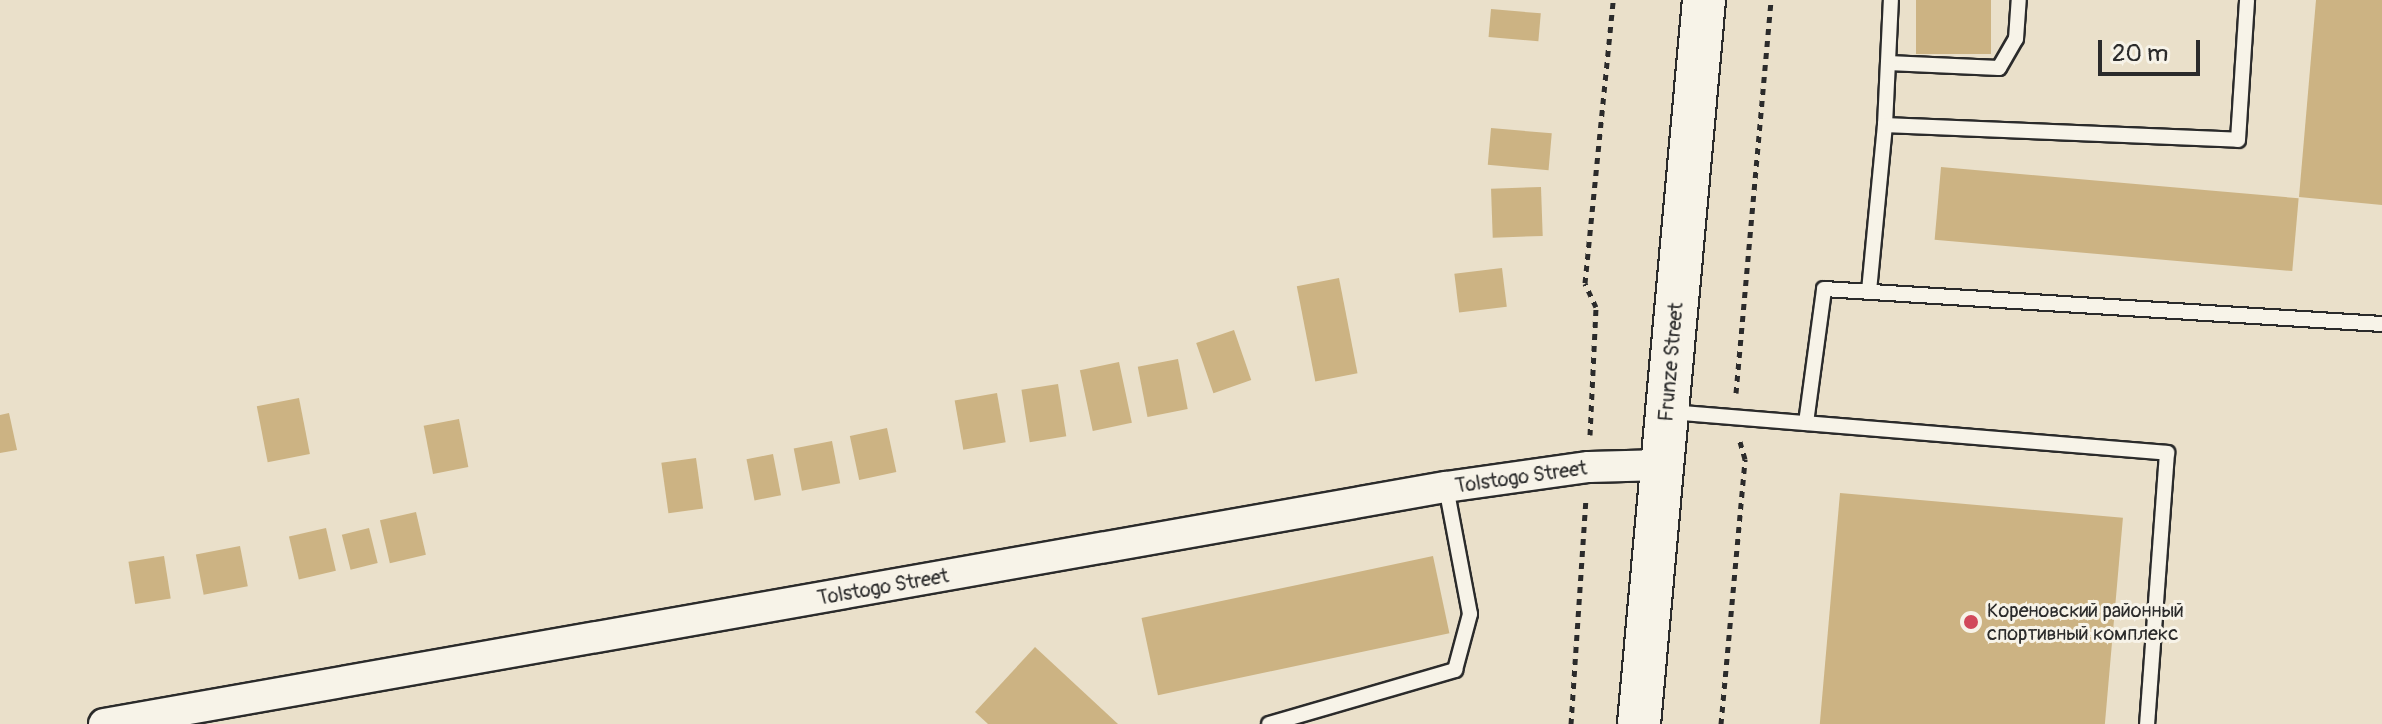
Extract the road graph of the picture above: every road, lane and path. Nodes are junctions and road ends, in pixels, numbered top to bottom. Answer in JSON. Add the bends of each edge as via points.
{"nodes":[{"id":1,"x":1613,"y":0,"type":"edge"},
{"id":2,"x":1704,"y":0,"type":"edge"},
{"id":3,"x":1771,"y":0,"type":"edge"},
{"id":4,"x":1891,"y":0,"type":"edge"},
{"id":5,"x":2019,"y":0,"type":"edge"},
{"id":6,"x":2247,"y":0,"type":"edge"},
{"id":7,"x":1888,"y":63,"type":"junction"},
{"id":8,"x":1885,"y":125,"type":"junction"},
{"id":9,"x":1869,"y":291,"type":"junction"},
{"id":10,"x":2382,"y":324,"type":"edge"},
{"id":11,"x":1667,"y":412,"type":"junction"},
{"id":12,"x":1733,"y":417,"type":"junction"},
{"id":13,"x":1806,"y":423,"type":"junction"},
{"id":14,"x":1663,"y":465,"type":"junction"},
{"id":15,"x":1589,"y":467,"type":"junction"},
{"id":16,"x":1446,"y":487,"type":"junction"},
{"id":17,"x":104,"y":724,"type":"edge"},
{"id":18,"x":1269,"y":724,"type":"edge"},
{"id":19,"x":1571,"y":724,"type":"edge"},
{"id":20,"x":1639,"y":724,"type":"edge"},
{"id":21,"x":1721,"y":724,"type":"edge"},
{"id":22,"x":2147,"y":724,"type":"edge"}],
"edges":[{"from":1,"to":15,"type":"path","via":[[1585,283],[1596,307]]},
{"from":2,"to":11,"type":"main road","name":"Frunze Street"},
{"from":3,"to":12,"type":"path"},
{"from":4,"to":7,"type":"lane"},
{"from":5,"to":7,"type":"lane","via":[[2016,39],[1999,68]]},
{"from":6,"to":8,"type":"lane","via":[[2238,140]]},
{"from":7,"to":8,"type":"lane"},
{"from":8,"to":9,"type":"lane"},
{"from":9,"to":10,"type":"lane"},
{"from":9,"to":13,"type":"lane","via":[[1824,289]]},
{"from":11,"to":12,"type":"lane"},
{"from":11,"to":14,"type":"main road","name":"Frunze Street"},
{"from":12,"to":13,"type":"lane"},
{"from":12,"to":21,"type":"path","via":[[1745,459]]},
{"from":13,"to":22,"type":"lane","via":[[2167,453]]},
{"from":14,"to":15,"type":"street","name":"Tolstogo Street"},
{"from":14,"to":20,"type":"main road","name":"Frunze Street"},
{"from":15,"to":16,"type":"street","name":"Tolstogo Street"},
{"from":15,"to":19,"type":"path"},
{"from":16,"to":17,"type":"street","name":"Tolstogo Street"},
{"from":16,"to":18,"type":"lane","via":[[1470,614],[1455,670]]}]}
